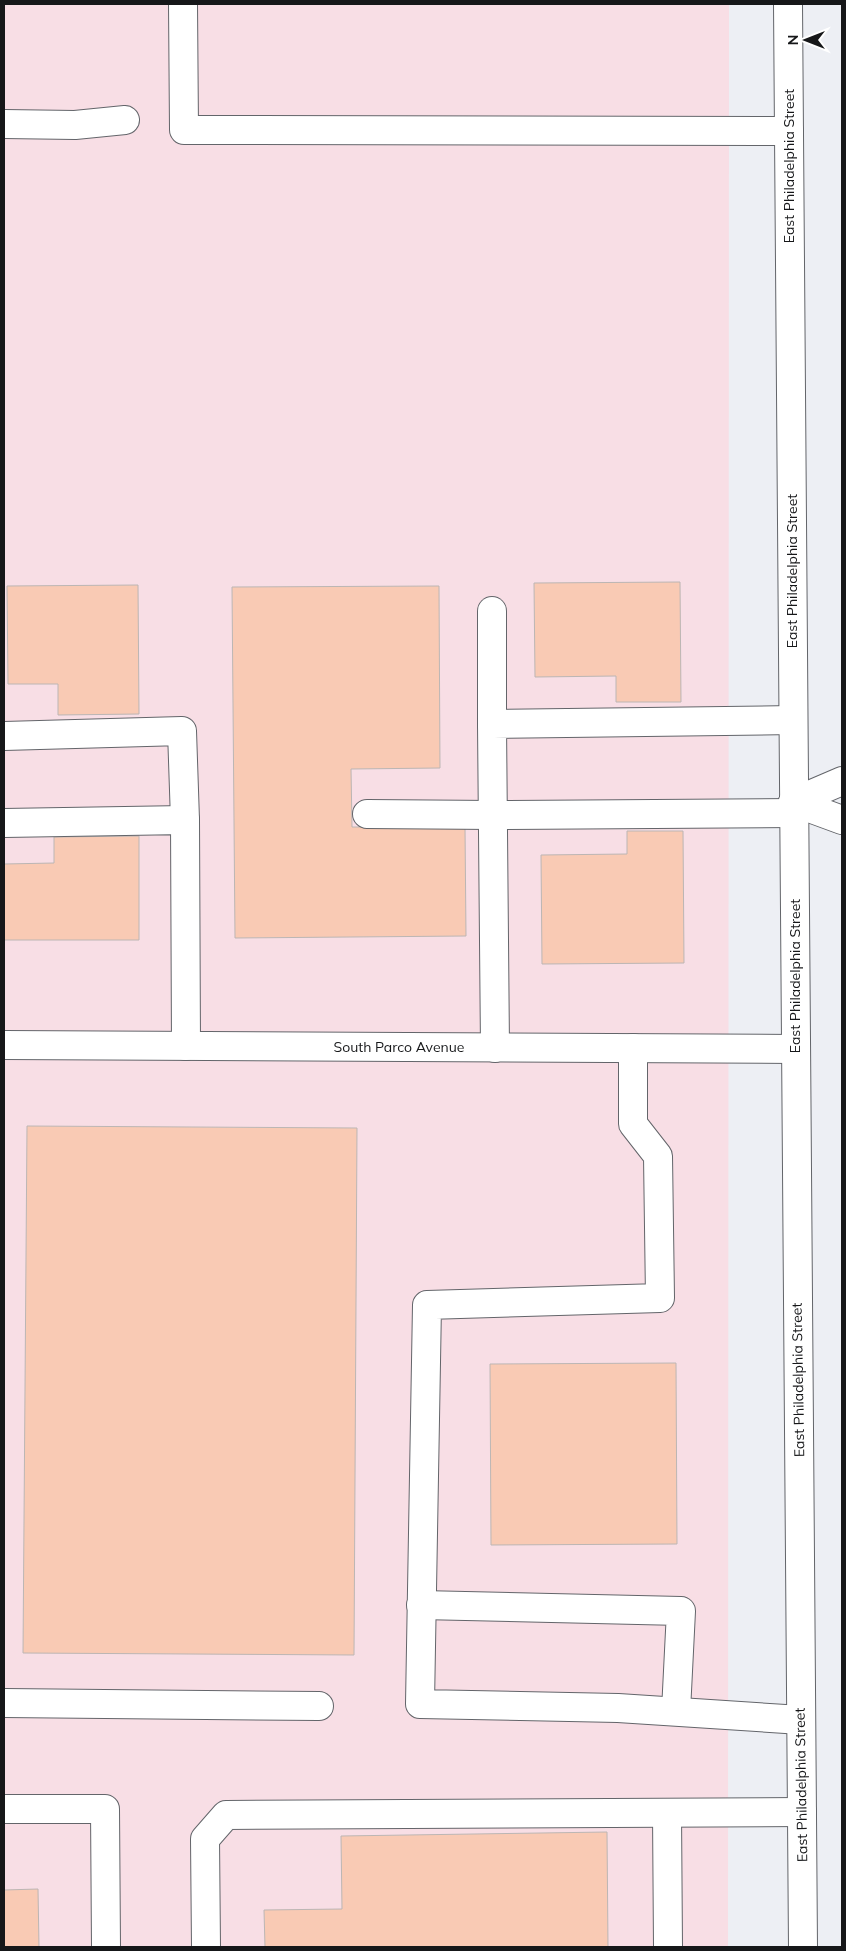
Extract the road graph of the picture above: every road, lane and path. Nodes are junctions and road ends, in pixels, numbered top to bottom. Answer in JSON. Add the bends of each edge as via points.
{"nodes":[{"id":1,"x":183,"y":4,"type":"edge"},
{"id":2,"x":788,"y":4,"type":"edge"},
{"id":3,"x":125,"y":120,"type":"dead end"},
{"id":4,"x":4,"y":124,"type":"edge"},
{"id":5,"x":789,"y":131,"type":"junction"},
{"id":6,"x":492,"y":611,"type":"dead end"},
{"id":7,"x":792,"y":720,"type":"junction"},
{"id":8,"x":492,"y":724,"type":"junction"},
{"id":9,"x":4,"y":736,"type":"edge"},
{"id":10,"x":842,"y":781,"type":"edge"},
{"id":11,"x":794,"y":808,"type":"junction"},
{"id":12,"x":367,"y":814,"type":"dead end"},
{"id":13,"x":493,"y":815,"type":"junction"},
{"id":14,"x":185,"y":820,"type":"junction"},
{"id":15,"x":842,"y":820,"type":"edge"},
{"id":16,"x":4,"y":823,"type":"edge"},
{"id":17,"x":4,"y":1045,"type":"edge"},
{"id":18,"x":186,"y":1046,"type":"junction"},
{"id":19,"x":495,"y":1048,"type":"junction"},
{"id":20,"x":633,"y":1048,"type":"junction"},
{"id":21,"x":795,"y":1049,"type":"junction"},
{"id":22,"x":421,"y":1605,"type":"junction"},
{"id":23,"x":4,"y":1703,"type":"edge"},
{"id":24,"x":319,"y":1706,"type":"dead end"},
{"id":25,"x":676,"y":1711,"type":"junction"},
{"id":26,"x":801,"y":1720,"type":"junction"},
{"id":27,"x":4,"y":1809,"type":"edge"},
{"id":28,"x":667,"y":1812,"type":"junction"},
{"id":29,"x":802,"y":1812,"type":"junction"},
{"id":30,"x":106,"y":1947,"type":"edge"},
{"id":31,"x":206,"y":1947,"type":"edge"},
{"id":32,"x":668,"y":1947,"type":"edge"},
{"id":33,"x":803,"y":1947,"type":"edge"}],
"edges":[{"from":1,"to":5,"type":"street","via":[[184,130]]},
{"from":2,"to":5,"type":"street","name":"East Philadelphia Street"},
{"from":3,"to":4,"type":"street","via":[[75,125]]},
{"from":5,"to":7,"type":"street","name":"East Philadelphia Street"},
{"from":6,"to":8,"type":"street"},
{"from":7,"to":8,"type":"street"},
{"from":7,"to":11,"type":"street","name":"East Philadelphia Street"},
{"from":8,"to":13,"type":"street"},
{"from":9,"to":14,"type":"street","via":[[182,731]]},
{"from":10,"to":11,"type":"street"},
{"from":11,"to":13,"type":"street"},
{"from":11,"to":15,"type":"street"},
{"from":11,"to":21,"type":"street","name":"East Philadelphia Street"},
{"from":12,"to":13,"type":"street"},
{"from":13,"to":19,"type":"street"},
{"from":14,"to":16,"type":"street"},
{"from":14,"to":18,"type":"street"},
{"from":17,"to":18,"type":"street","name":"South Parco Avenue"},
{"from":18,"to":19,"type":"street","name":"South Parco Avenue"},
{"from":19,"to":20,"type":"street","name":"South Parco Avenue"},
{"from":20,"to":21,"type":"street","name":"South Parco Avenue"},
{"from":20,"to":22,"type":"street","via":[[633,1124],[658,1156],[660,1298],[427,1305]]},
{"from":21,"to":26,"type":"street","name":"East Philadelphia Street"},
{"from":22,"to":25,"type":"street","via":[[420,1704]]},
{"from":22,"to":25,"type":"street","via":[[681,1611]]},
{"from":23,"to":24,"type":"street"},
{"from":25,"to":26,"type":"street"},
{"from":26,"to":29,"type":"street","name":"East Philadelphia Street"},
{"from":27,"to":30,"type":"street","via":[[105,1809]]},
{"from":28,"to":29,"type":"street"},
{"from":28,"to":31,"type":"street","via":[[226,1815],[205,1839]]},
{"from":28,"to":32,"type":"street"},
{"from":29,"to":33,"type":"street","name":"East Philadelphia Street"}]}
